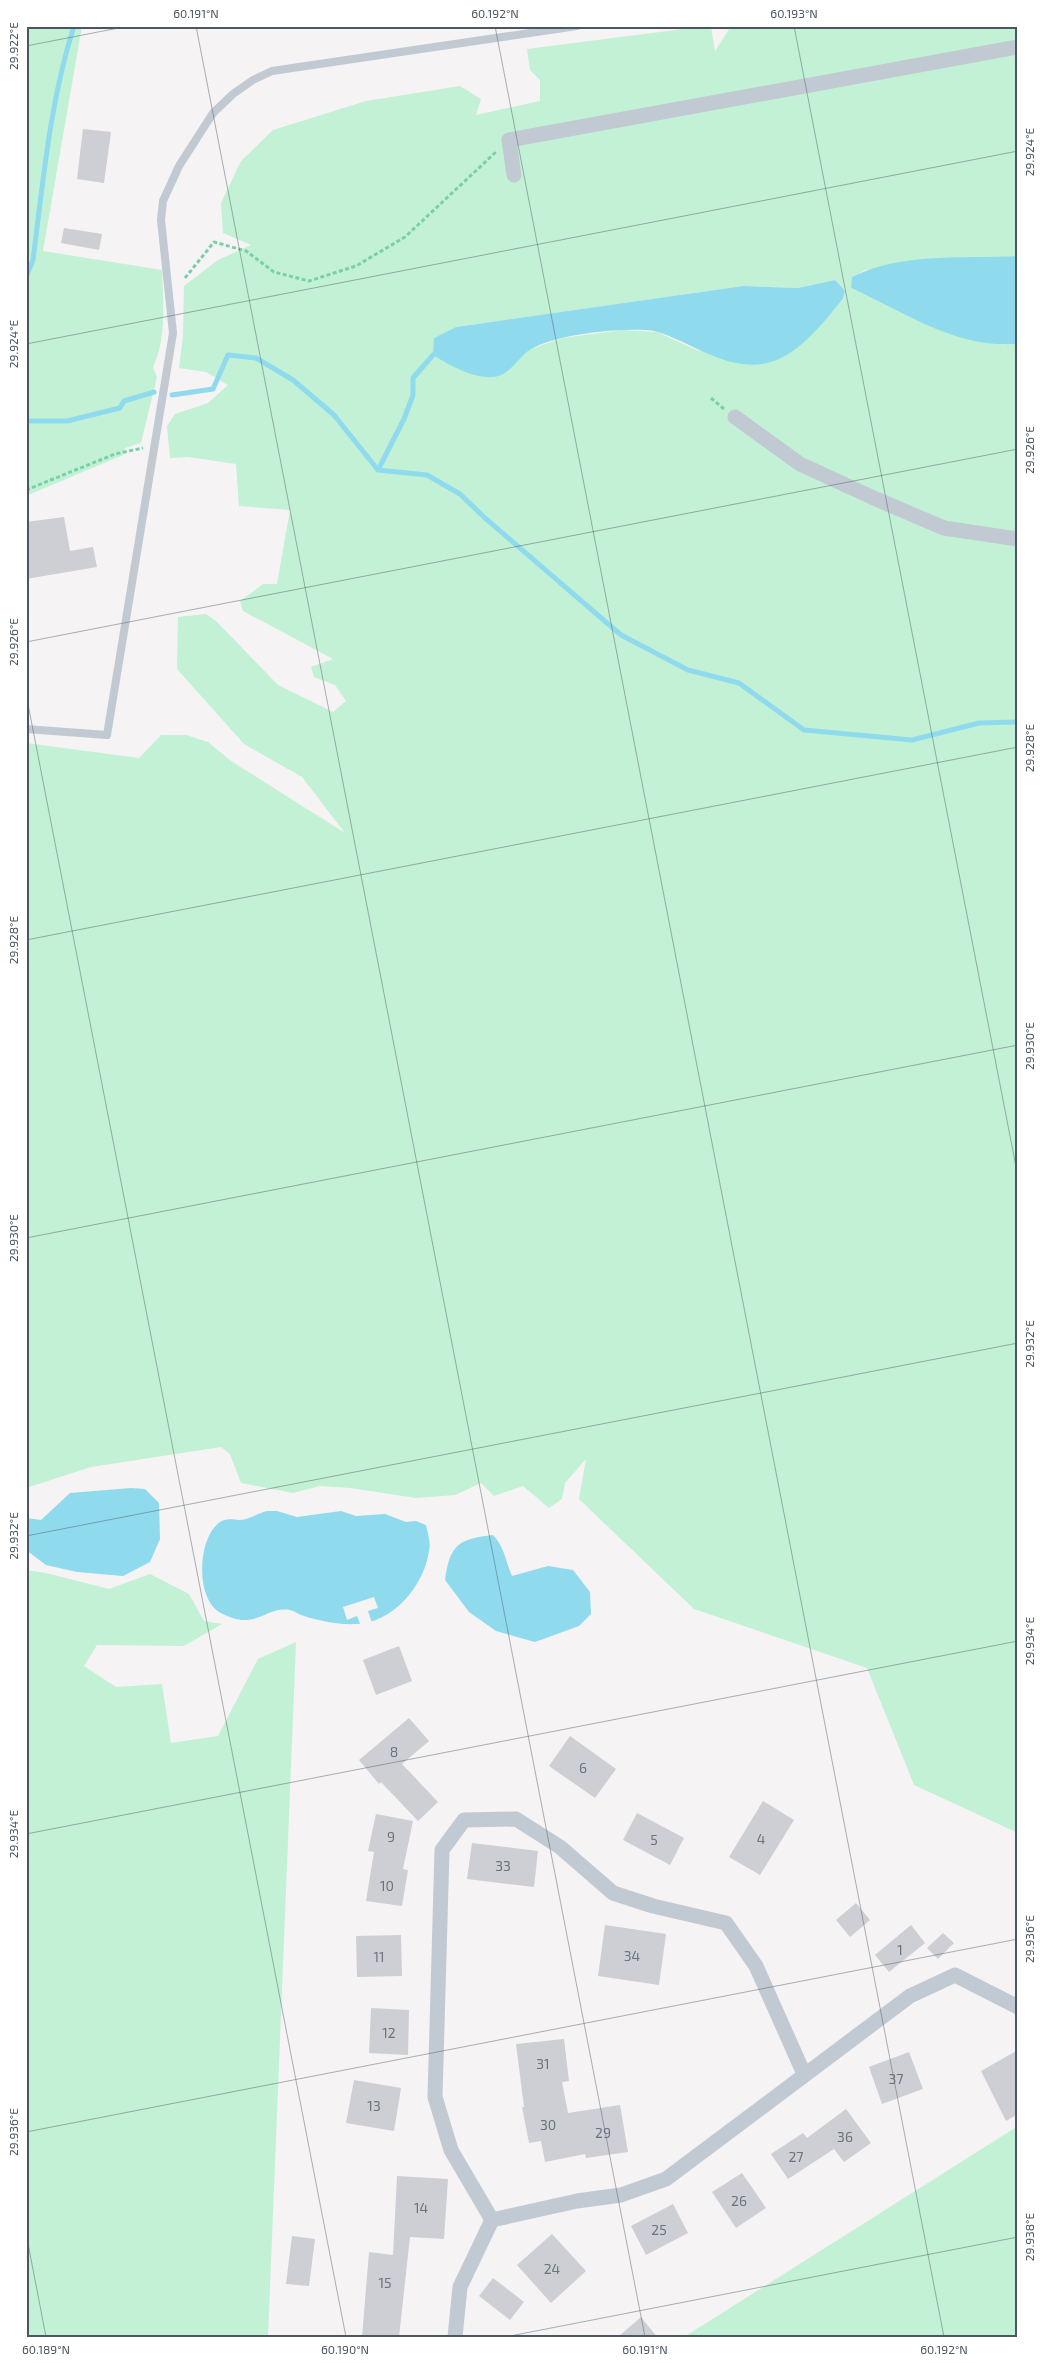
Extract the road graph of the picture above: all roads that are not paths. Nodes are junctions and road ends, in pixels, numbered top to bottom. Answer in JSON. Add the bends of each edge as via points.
{"nodes":[{"id":1,"x":578,"y":26,"type":"edge"},
{"id":2,"x":564,"y":27,"type":"edge"},
{"id":3,"x":1018,"y":47,"type":"edge"},
{"id":4,"x":514,"y":175,"type":"dead end"},
{"id":5,"x":734,"y":417,"type":"dead end"},
{"id":6,"x":1018,"y":539,"type":"edge"},
{"id":7,"x":26,"y":728,"type":"edge"},
{"id":8,"x":1018,"y":2007,"type":"edge"},
{"id":9,"x":804,"y":2074,"type":"junction"},
{"id":10,"x":492,"y":2220,"type":"junction"},
{"id":11,"x":455,"y":2337,"type":"edge"}],
"edges":[{"from":1,"to":2,"type":"lane"},
{"from":2,"to":7,"type":"lane","via":[[272,71],[233,94],[213,113],[179,166],[163,201],[161,220],[173,333],[107,735]]},
{"from":3,"to":4,"type":"street","via":[[509,140]]},
{"from":5,"to":6,"type":"street","via":[[800,464],[876,499],[944,528]]},
{"from":8,"to":9,"type":"street","via":[[955,1976],[910,1996]]},
{"from":9,"to":10,"type":"street","via":[[666,2179],[621,2194]]},
{"from":9,"to":10,"type":"street","via":[[756,1966],[726,1923],[613,1893],[560,1847],[516,1819],[464,1820],[442,1850],[435,2097],[451,2150]]},
{"from":10,"to":11,"type":"street","via":[[460,2288]]}]}
